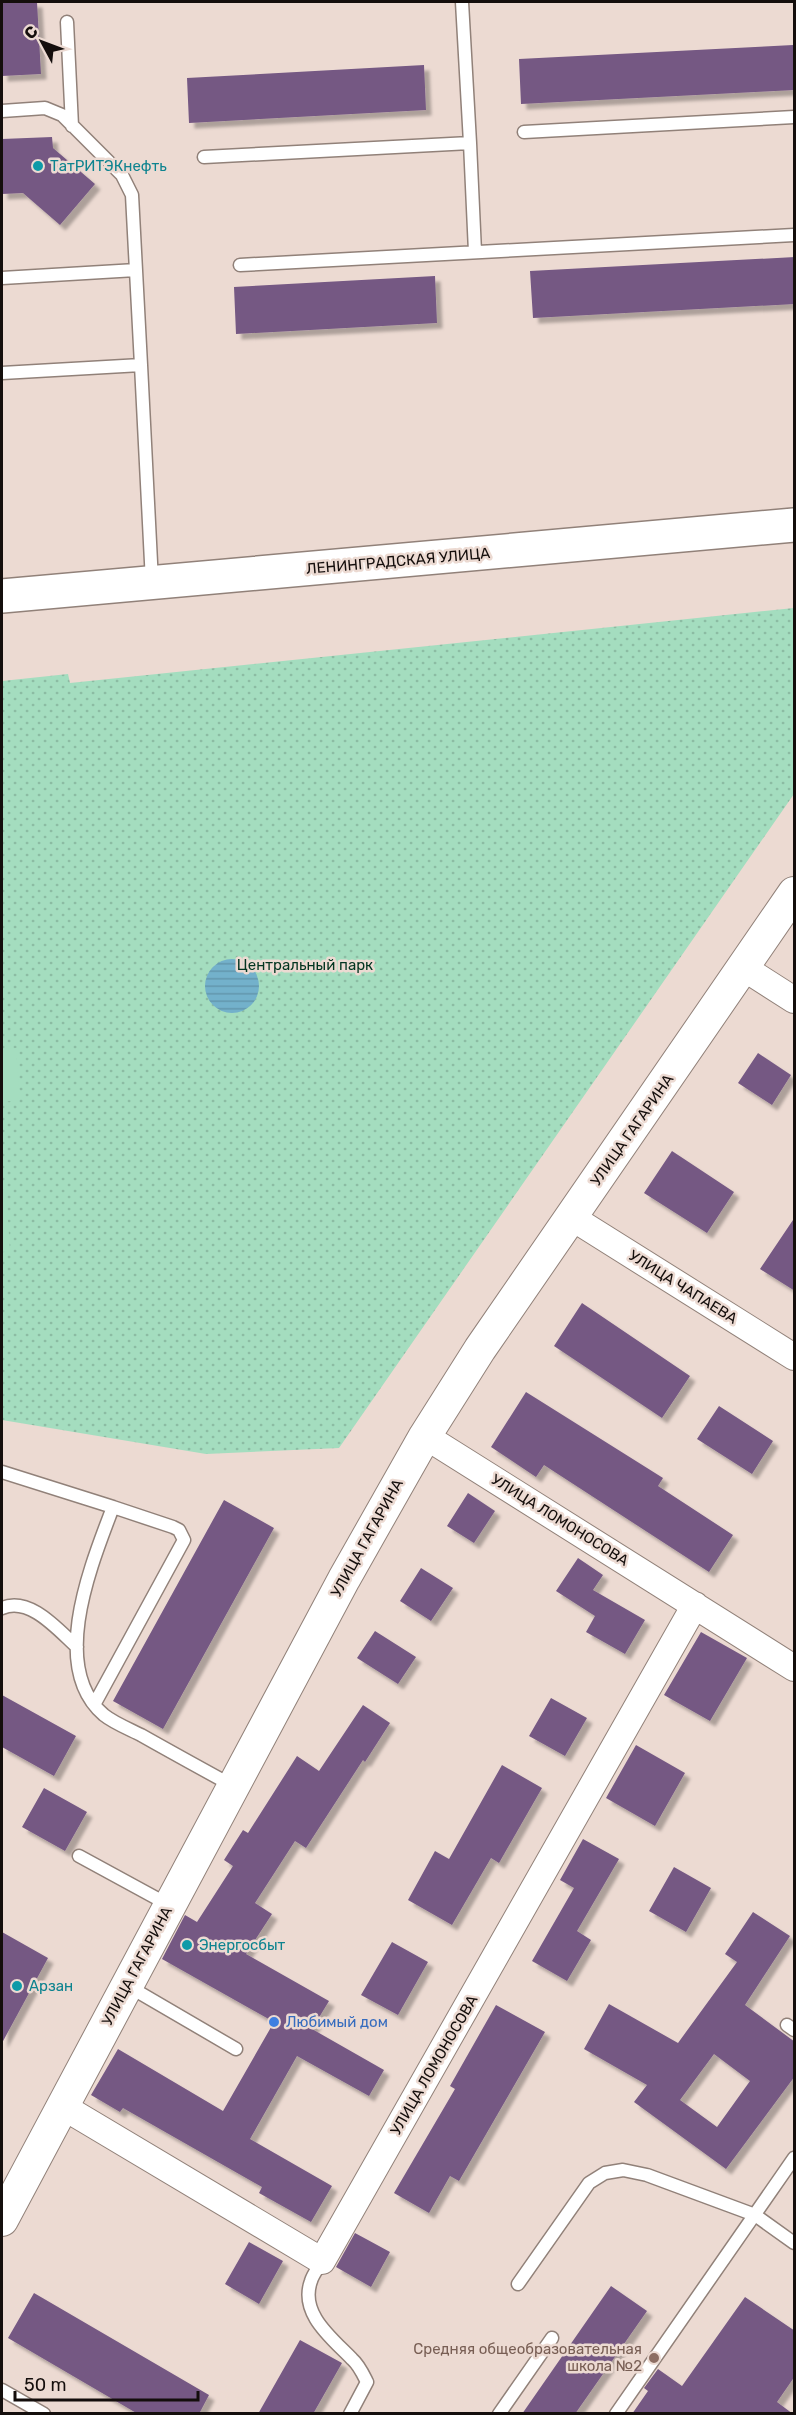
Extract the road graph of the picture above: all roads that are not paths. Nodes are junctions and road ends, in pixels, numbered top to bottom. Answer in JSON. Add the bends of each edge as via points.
{"nodes":[{"id":1,"x":462,"y":2,"type":"edge"},
{"id":2,"x":67,"y":22,"type":"dead end"},
{"id":3,"x":2,"y":111,"type":"edge"},
{"id":4,"x":795,"y":117,"type":"edge"},
{"id":5,"x":72,"y":126,"type":"junction"},
{"id":6,"x":524,"y":132,"type":"dead end"},
{"id":7,"x":470,"y":143,"type":"junction"},
{"id":8,"x":204,"y":157,"type":"dead end"},
{"id":9,"x":795,"y":235,"type":"edge"},
{"id":10,"x":475,"y":252,"type":"junction"},
{"id":11,"x":240,"y":265,"type":"dead end"},
{"id":12,"x":136,"y":270,"type":"junction"},
{"id":13,"x":2,"y":278,"type":"edge"},
{"id":14,"x":141,"y":365,"type":"junction"},
{"id":15,"x":2,"y":373,"type":"edge"},
{"id":16,"x":795,"y":525,"type":"edge"},
{"id":17,"x":153,"y":583,"type":"junction"},
{"id":18,"x":2,"y":596,"type":"edge"},
{"id":19,"x":795,"y":893,"type":"edge"},
{"id":20,"x":744,"y":968,"type":"junction"},
{"id":21,"x":795,"y":1000,"type":"edge"},
{"id":22,"x":571,"y":1217,"type":"junction"},
{"id":23,"x":795,"y":1358,"type":"edge"},
{"id":24,"x":425,"y":1436,"type":"junction"},
{"id":25,"x":2,"y":1472,"type":"edge"},
{"id":26,"x":112,"y":1507,"type":"junction"},
{"id":27,"x":695,"y":1605,"type":"junction"},
{"id":28,"x":2,"y":1608,"type":"edge"},
{"id":29,"x":77,"y":1647,"type":"junction"},
{"id":30,"x":795,"y":1668,"type":"edge"},
{"id":31,"x":95,"y":1703,"type":"junction"},
{"id":32,"x":233,"y":1786,"type":"junction"},
{"id":33,"x":79,"y":1857,"type":"dead end"},
{"id":34,"x":169,"y":1905,"type":"junction"},
{"id":35,"x":126,"y":1985,"type":"junction"},
{"id":36,"x":236,"y":2049,"type":"dead end"},
{"id":37,"x":62,"y":2106,"type":"junction"},
{"id":38,"x":795,"y":2158,"type":"edge"},
{"id":39,"x":755,"y":2215,"type":"junction"},
{"id":40,"x":2,"y":2220,"type":"edge"},
{"id":41,"x":795,"y":2243,"type":"edge"},
{"id":42,"x":322,"y":2261,"type":"junction"},
{"id":43,"x":518,"y":2284,"type":"dead end"},
{"id":44,"x":552,"y":2338,"type":"dead end"},
{"id":45,"x":2,"y":2390,"type":"edge"},
{"id":46,"x":44,"y":2414,"type":"edge"},
{"id":47,"x":350,"y":2414,"type":"edge"},
{"id":48,"x":499,"y":2414,"type":"edge"},
{"id":49,"x":616,"y":2414,"type":"edge"}],
"edges":[{"from":1,"to":7,"type":"lane"},
{"from":2,"to":5,"type":"lane"},
{"from":3,"to":5,"type":"lane","via":[[45,108],[62,115]]},
{"from":4,"to":6,"type":"lane"},
{"from":5,"to":12,"type":"lane","via":[[122,175],[129,187]]},
{"from":7,"to":8,"type":"lane"},
{"from":7,"to":10,"type":"lane"},
{"from":9,"to":10,"type":"lane"},
{"from":10,"to":11,"type":"lane"},
{"from":12,"to":13,"type":"lane"},
{"from":12,"to":14,"type":"lane"},
{"from":14,"to":15,"type":"lane"},
{"from":14,"to":17,"type":"lane"},
{"from":16,"to":17,"type":"main road","name":"ЛЕНИНГРАДСКАЯ УЛИЦА"},
{"from":17,"to":18,"type":"main road","name":"ЛЕНИНГРАДСКАЯ УЛИЦА"},
{"from":19,"to":20,"type":"street","name":"УЛИЦА ГАГАРИНА"},
{"from":20,"to":21,"type":"street"},
{"from":20,"to":22,"type":"street","name":"УЛИЦА ГАГАРИНА"},
{"from":22,"to":23,"type":"street","name":"УЛИЦА ЧАПАЕВА"},
{"from":22,"to":24,"type":"street","name":"УЛИЦА ГАГАРИНА"},
{"from":24,"to":27,"type":"street","name":"УЛИЦА ЛОМОНОСОВА"},
{"from":24,"to":32,"type":"street","name":"УЛИЦА ГАГАРИНА","via":[[382,1508]]},
{"from":25,"to":26,"type":"lane"},
{"from":26,"to":29,"type":"lane","via":[[89,1571],[80,1608]]},
{"from":26,"to":31,"type":"lane","via":[[173,1527],[184,1540]]},
{"from":27,"to":30,"type":"street","name":"УЛИЦА ЛОМОНОСОВА"},
{"from":27,"to":42,"type":"street","name":"УЛИЦА ЛОМОНОСОВА"},
{"from":28,"to":29,"type":"lane","via":[[29,1608]]},
{"from":29,"to":31,"type":"lane","via":[[81,1677]]},
{"from":31,"to":32,"type":"lane","via":[[104,1715]]},
{"from":32,"to":34,"type":"street","name":"УЛИЦА ГАГАРИНА"},
{"from":33,"to":34,"type":"lane"},
{"from":34,"to":35,"type":"street","name":"УЛИЦА ГАГАРИНА"},
{"from":35,"to":36,"type":"lane"},
{"from":35,"to":37,"type":"street","name":"УЛИЦА ГАГАРИНА"},
{"from":37,"to":40,"type":"street","name":"УЛИЦА ГАГАРИНА"},
{"from":37,"to":42,"type":"street"},
{"from":38,"to":39,"type":"lane"},
{"from":39,"to":41,"type":"lane"},
{"from":39,"to":43,"type":"lane","via":[[647,2175],[623,2170],[605,2173],[589,2183]]},
{"from":39,"to":49,"type":"lane"},
{"from":42,"to":47,"type":"lane","via":[[310,2282],[310,2301],[318,2325],[353,2360],[367,2382]]},
{"from":44,"to":48,"type":"lane"},
{"from":45,"to":46,"type":"lane"}]}
